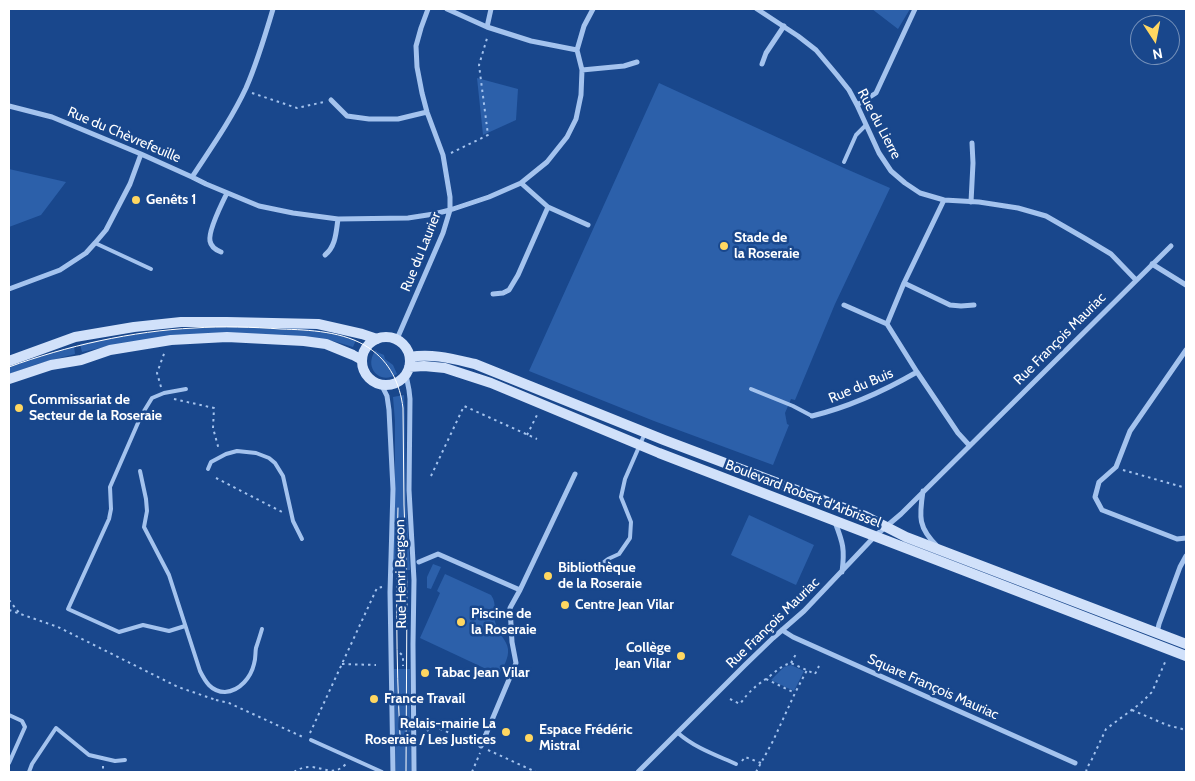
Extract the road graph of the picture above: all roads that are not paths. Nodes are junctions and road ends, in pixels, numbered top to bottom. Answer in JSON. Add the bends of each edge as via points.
{"nodes":[{"id":1,"x":273,"y":9,"type":"edge"},
{"id":2,"x":428,"y":9,"type":"edge"},
{"id":3,"x":446,"y":9,"type":"edge"},
{"id":4,"x":491,"y":9,"type":"edge"},
{"id":5,"x":593,"y":9,"type":"edge"},
{"id":6,"x":757,"y":9,"type":"edge"},
{"id":7,"x":915,"y":9,"type":"edge"},
{"id":8,"x":784,"y":26,"type":"junction"},
{"id":9,"x":487,"y":27,"type":"junction"},
{"id":10,"x":577,"y":50,"type":"junction"},
{"id":11,"x":637,"y":62,"type":"dead end"},
{"id":12,"x":762,"y":64,"type":"dead end"},
{"id":13,"x":582,"y":70,"type":"junction"},
{"id":14,"x":331,"y":100,"type":"road end"},
{"id":15,"x":858,"y":104,"type":"junction"},
{"id":16,"x":9,"y":106,"type":"edge"},
{"id":17,"x":427,"y":112,"type":"junction"},
{"id":18,"x":866,"y":125,"type":"junction"},
{"id":19,"x":972,"y":143,"type":"dead end"},
{"id":20,"x":141,"y":154,"type":"junction"},
{"id":21,"x":844,"y":162,"type":"dead end"},
{"id":22,"x":192,"y":177,"type":"junction"},
{"id":23,"x":521,"y":183,"type":"junction"},
{"id":24,"x":227,"y":193,"type":"junction"},
{"id":25,"x":944,"y":200,"type":"junction"},
{"id":26,"x":971,"y":202,"type":"junction"},
{"id":27,"x":548,"y":207,"type":"junction"},
{"id":28,"x":450,"y":210,"type":"junction"},
{"id":29,"x":338,"y":219,"type":"junction"},
{"id":30,"x":588,"y":225,"type":"dead end"},
{"id":31,"x":95,"y":243,"type":"junction"},
{"id":32,"x":1171,"y":246,"type":"dead end"},
{"id":33,"x":221,"y":252,"type":"dead end"},
{"id":34,"x":325,"y":255,"type":"dead end"},
{"id":35,"x":1152,"y":264,"type":"junction"},
{"id":36,"x":151,"y":269,"type":"dead end"},
{"id":37,"x":1136,"y":280,"type":"junction"},
{"id":38,"x":904,"y":283,"type":"junction"},
{"id":39,"x":1186,"y":285,"type":"edge"},
{"id":40,"x":9,"y":289,"type":"edge"},
{"id":41,"x":492,"y":294,"type":"dead end"},
{"id":42,"x":974,"y":305,"type":"dead end"},
{"id":43,"x":844,"y":306,"type":"dead end"},
{"id":44,"x":887,"y":324,"type":"junction"},
{"id":45,"x":376,"y":339,"type":"junction"},
{"id":46,"x":397,"y":339,"type":"junction"},
{"id":47,"x":1186,"y":350,"type":"edge"},
{"id":48,"x":362,"y":360,"type":"junction"},
{"id":49,"x":9,"y":361,"type":"edge"},
{"id":50,"x":408,"y":366,"type":"junction"},
{"id":51,"x":917,"y":372,"type":"junction"},
{"id":52,"x":9,"y":379,"type":"edge"},
{"id":53,"x":381,"y":384,"type":"junction"},
{"id":54,"x":186,"y":388,"type":"dead end"},
{"id":55,"x":751,"y":389,"type":"dead end"},
{"id":56,"x":812,"y":416,"type":"joint"},
{"id":57,"x":645,"y":433,"type":"junction"},
{"id":58,"x":640,"y":445,"type":"junction"},
{"id":59,"x":969,"y":445,"type":"junction"},
{"id":60,"x":208,"y":469,"type":"dead end"},
{"id":61,"x":140,"y":471,"type":"dead end"},
{"id":62,"x":575,"y":474,"type":"dead end"},
{"id":63,"x":923,"y":491,"type":"junction"},
{"id":64,"x":834,"y":520,"type":"junction"},
{"id":65,"x":886,"y":527,"type":"junction"},
{"id":66,"x":875,"y":536,"type":"junction"},
{"id":67,"x":1186,"y":538,"type":"edge"},
{"id":68,"x":302,"y":539,"type":"dead end"},
{"id":69,"x":943,"y":551,"type":"junction"},
{"id":70,"x":1186,"y":556,"type":"edge"},
{"id":71,"x":419,"y":562,"type":"dead end"},
{"id":72,"x":600,"y":564,"type":"dead end"},
{"id":73,"x":842,"y":572,"type":"junction"},
{"id":74,"x":520,"y":590,"type":"junction"},
{"id":75,"x":185,"y":626,"type":"junction"},
{"id":76,"x":262,"y":629,"type":"dead end"},
{"id":77,"x":782,"y":630,"type":"junction"},
{"id":78,"x":1157,"y":633,"type":"junction"},
{"id":79,"x":1186,"y":644,"type":"edge"},
{"id":80,"x":1186,"y":656,"type":"edge"},
{"id":81,"x":9,"y":715,"type":"edge"},
{"id":82,"x":678,"y":733,"type":"junction"},
{"id":83,"x":311,"y":740,"type":"dead end"},
{"id":84,"x":481,"y":746,"type":"road end"},
{"id":85,"x":125,"y":760,"type":"dead end"},
{"id":86,"x":9,"y":763,"type":"edge"},
{"id":87,"x":1076,"y":763,"type":"dead end"},
{"id":88,"x":736,"y":764,"type":"road end"},
{"id":89,"x":29,"y":772,"type":"edge"},
{"id":90,"x":382,"y":772,"type":"edge"},
{"id":91,"x":393,"y":772,"type":"edge"},
{"id":92,"x":414,"y":772,"type":"edge"},
{"id":93,"x":638,"y":772,"type":"edge"}],
"edges":[{"from":1,"to":22,"type":"street","via":[[245,89]]},
{"from":2,"to":17,"type":"street","name":"Rue du Laurier","via":[[416,46]]},
{"from":3,"to":9,"type":"street"},
{"from":4,"to":9,"type":"street"},
{"from":5,"to":10,"type":"street"},
{"from":6,"to":8,"type":"street","name":"Rue du Lierre"},
{"from":7,"to":15,"type":"street","via":[[876,93]]},
{"from":8,"to":12,"type":"street"},
{"from":8,"to":15,"type":"street","name":"Rue du Lierre","via":[[816,50]]},
{"from":9,"to":10,"type":"street"},
{"from":10,"to":13,"type":"street","name":"Rue du Chèvrefeuille"},
{"from":11,"to":13,"type":"street"},
{"from":13,"to":23,"type":"street","name":"Rue du Chèvrefeuille","via":[[576,119],[547,162]]},
{"from":14,"to":17,"type":"street","via":[[347,116],[361,118],[398,119]]},
{"from":15,"to":18,"type":"street","name":"Rue du Lierre"},
{"from":16,"to":20,"type":"street","name":"Rue du Chèvrefeuille","via":[[52,116]]},
{"from":17,"to":28,"type":"street","name":"Rue du Laurier","via":[[444,155]]},
{"from":18,"to":21,"type":"lane","via":[[856,135]]},
{"from":18,"to":25,"type":"street","name":"Rue du Lierre","via":[[879,153],[904,183],[920,193]]},
{"from":19,"to":26,"type":"street"},
{"from":20,"to":22,"type":"street","name":"Rue du Chèvrefeuille"},
{"from":20,"to":31,"type":"street","via":[[126,193]]},
{"from":22,"to":24,"type":"street","name":"Rue du Chèvrefeuille"},
{"from":23,"to":27,"type":"street"},
{"from":23,"to":28,"type":"street","name":"Rue du Chèvrefeuille"},
{"from":24,"to":29,"type":"street","name":"Rue du Chèvrefeuille","via":[[275,210]]},
{"from":24,"to":33,"type":"street","via":[[210,239],[214,249]]},
{"from":25,"to":26,"type":"street","name":"Rue du Lierre"},
{"from":25,"to":38,"type":"street"},
{"from":26,"to":37,"type":"street","name":"Rue du Lierre","via":[[1018,208],[1046,216],[1111,254]]},
{"from":27,"to":30,"type":"street"},
{"from":27,"to":41,"type":"street","via":[[518,275],[508,290]]},
{"from":28,"to":29,"type":"street","name":"Rue du Chèvrefeuille","via":[[408,218]]},
{"from":28,"to":46,"type":"street","name":"Rue du Laurier"},
{"from":29,"to":34,"type":"street","via":[[333,244]]},
{"from":31,"to":36,"type":"lane"},
{"from":31,"to":40,"type":"street","via":[[60,270]]},
{"from":32,"to":35,"type":"street","name":"Rue François Mauriac"},
{"from":35,"to":37,"type":"street","name":"Rue François Mauriac"},
{"from":35,"to":39,"type":"street"},
{"from":37,"to":59,"type":"street","name":"Rue François Mauriac"},
{"from":38,"to":42,"type":"street","via":[[950,305]]},
{"from":38,"to":44,"type":"street"},
{"from":43,"to":44,"type":"street"},
{"from":44,"to":51,"type":"street","name":"Rue du Buis"},
{"from":45,"to":46,"type":"street"},
{"from":45,"to":48,"type":"street","via":[[367,346]]},
{"from":45,"to":49,"type":"street","via":[[318,324],[181,322],[75,337]]},
{"from":46,"to":50,"type":"street","via":[[407,350]]},
{"from":47,"to":67,"type":"street","via":[[1130,432],[1116,467],[1099,482],[1095,497],[1102,510],[1178,539]]},
{"from":48,"to":52,"type":"street","via":[[326,344],[304,341],[227,337],[171,340],[110,350]]},
{"from":48,"to":53,"type":"street","via":[[365,372]]},
{"from":50,"to":53,"type":"street","via":[[397,382]]},
{"from":50,"to":57,"type":"street","name":"Boulevard Robert d'Arbrissel","via":[[424,354],[475,364]]},
{"from":50,"to":58,"type":"street","name":"Boulevard Robert d'Arbrissel","via":[[445,368],[491,383]]},
{"from":50,"to":92,"type":"street","name":"Rue Henri Bergson","via":[[414,580]]},
{"from":51,"to":56,"type":"street","name":"Rue du Buis","via":[[881,391]]},
{"from":51,"to":59,"type":"street","name":"Rue du Buis"},
{"from":53,"to":91,"type":"street","name":"Rue Henri Bergson","via":[[390,410],[393,489],[390,592]]},
{"from":54,"to":75,"type":"lane","via":[[152,398],[141,416],[110,488],[109,519],[68,608],[119,632],[143,625],[169,631]]},
{"from":55,"to":56,"type":"lane"},
{"from":57,"to":58,"type":"lane"},
{"from":57,"to":65,"type":"street","name":"Boulevard Robert d'Arbrissel","via":[[865,516]]},
{"from":58,"to":64,"type":"street","name":"Boulevard Robert d'Arbrissel"},
{"from":58,"to":72,"type":"lane","via":[[620,497],[631,522],[630,538],[620,554]]},
{"from":59,"to":63,"type":"street","name":"Rue François Mauriac"},
{"from":60,"to":68,"type":"lane","via":[[211,462],[237,451],[269,458],[283,476],[293,518]]},
{"from":61,"to":75,"type":"lane","via":[[147,511],[144,527],[169,575]]},
{"from":62,"to":74,"type":"street"},
{"from":63,"to":65,"type":"street","name":"Rue François Mauriac"},
{"from":63,"to":69,"type":"street","via":[[922,528]]},
{"from":64,"to":66,"type":"street","name":"Boulevard Robert d'Arbrissel"},
{"from":64,"to":73,"type":"street","via":[[844,547]]},
{"from":65,"to":66,"type":"street","name":"Rue François Mauriac"},
{"from":65,"to":69,"type":"street","name":"Boulevard Robert d'Arbrissel"},
{"from":66,"to":73,"type":"street","name":"Rue François Mauriac"},
{"from":66,"to":80,"type":"street","name":"Boulevard Robert d'Arbrissel"},
{"from":69,"to":78,"type":"street","name":"Boulevard Robert d'Arbrissel"},
{"from":70,"to":78,"type":"street"},
{"from":71,"to":74,"type":"street","via":[[438,554]]},
{"from":73,"to":77,"type":"street","name":"Rue François Mauriac"},
{"from":74,"to":84,"type":"street","via":[[510,608],[516,663]]},
{"from":75,"to":76,"type":"lane","via":[[206,682],[212,688],[226,692],[243,684],[248,676]]},
{"from":77,"to":82,"type":"street","name":"Rue François Mauriac"},
{"from":77,"to":87,"type":"street","name":"Square François Mauriac"},
{"from":78,"to":79,"type":"street","name":"Boulevard Robert d'Arbrissel"},
{"from":81,"to":86,"type":"lane","via":[[22,721],[25,727]]},
{"from":82,"to":88,"type":"lane","via":[[697,747]]},
{"from":82,"to":93,"type":"street","name":"Rue François Mauriac"},
{"from":83,"to":90,"type":"lane"},
{"from":85,"to":89,"type":"lane","via":[[90,756],[56,728]]}]}
